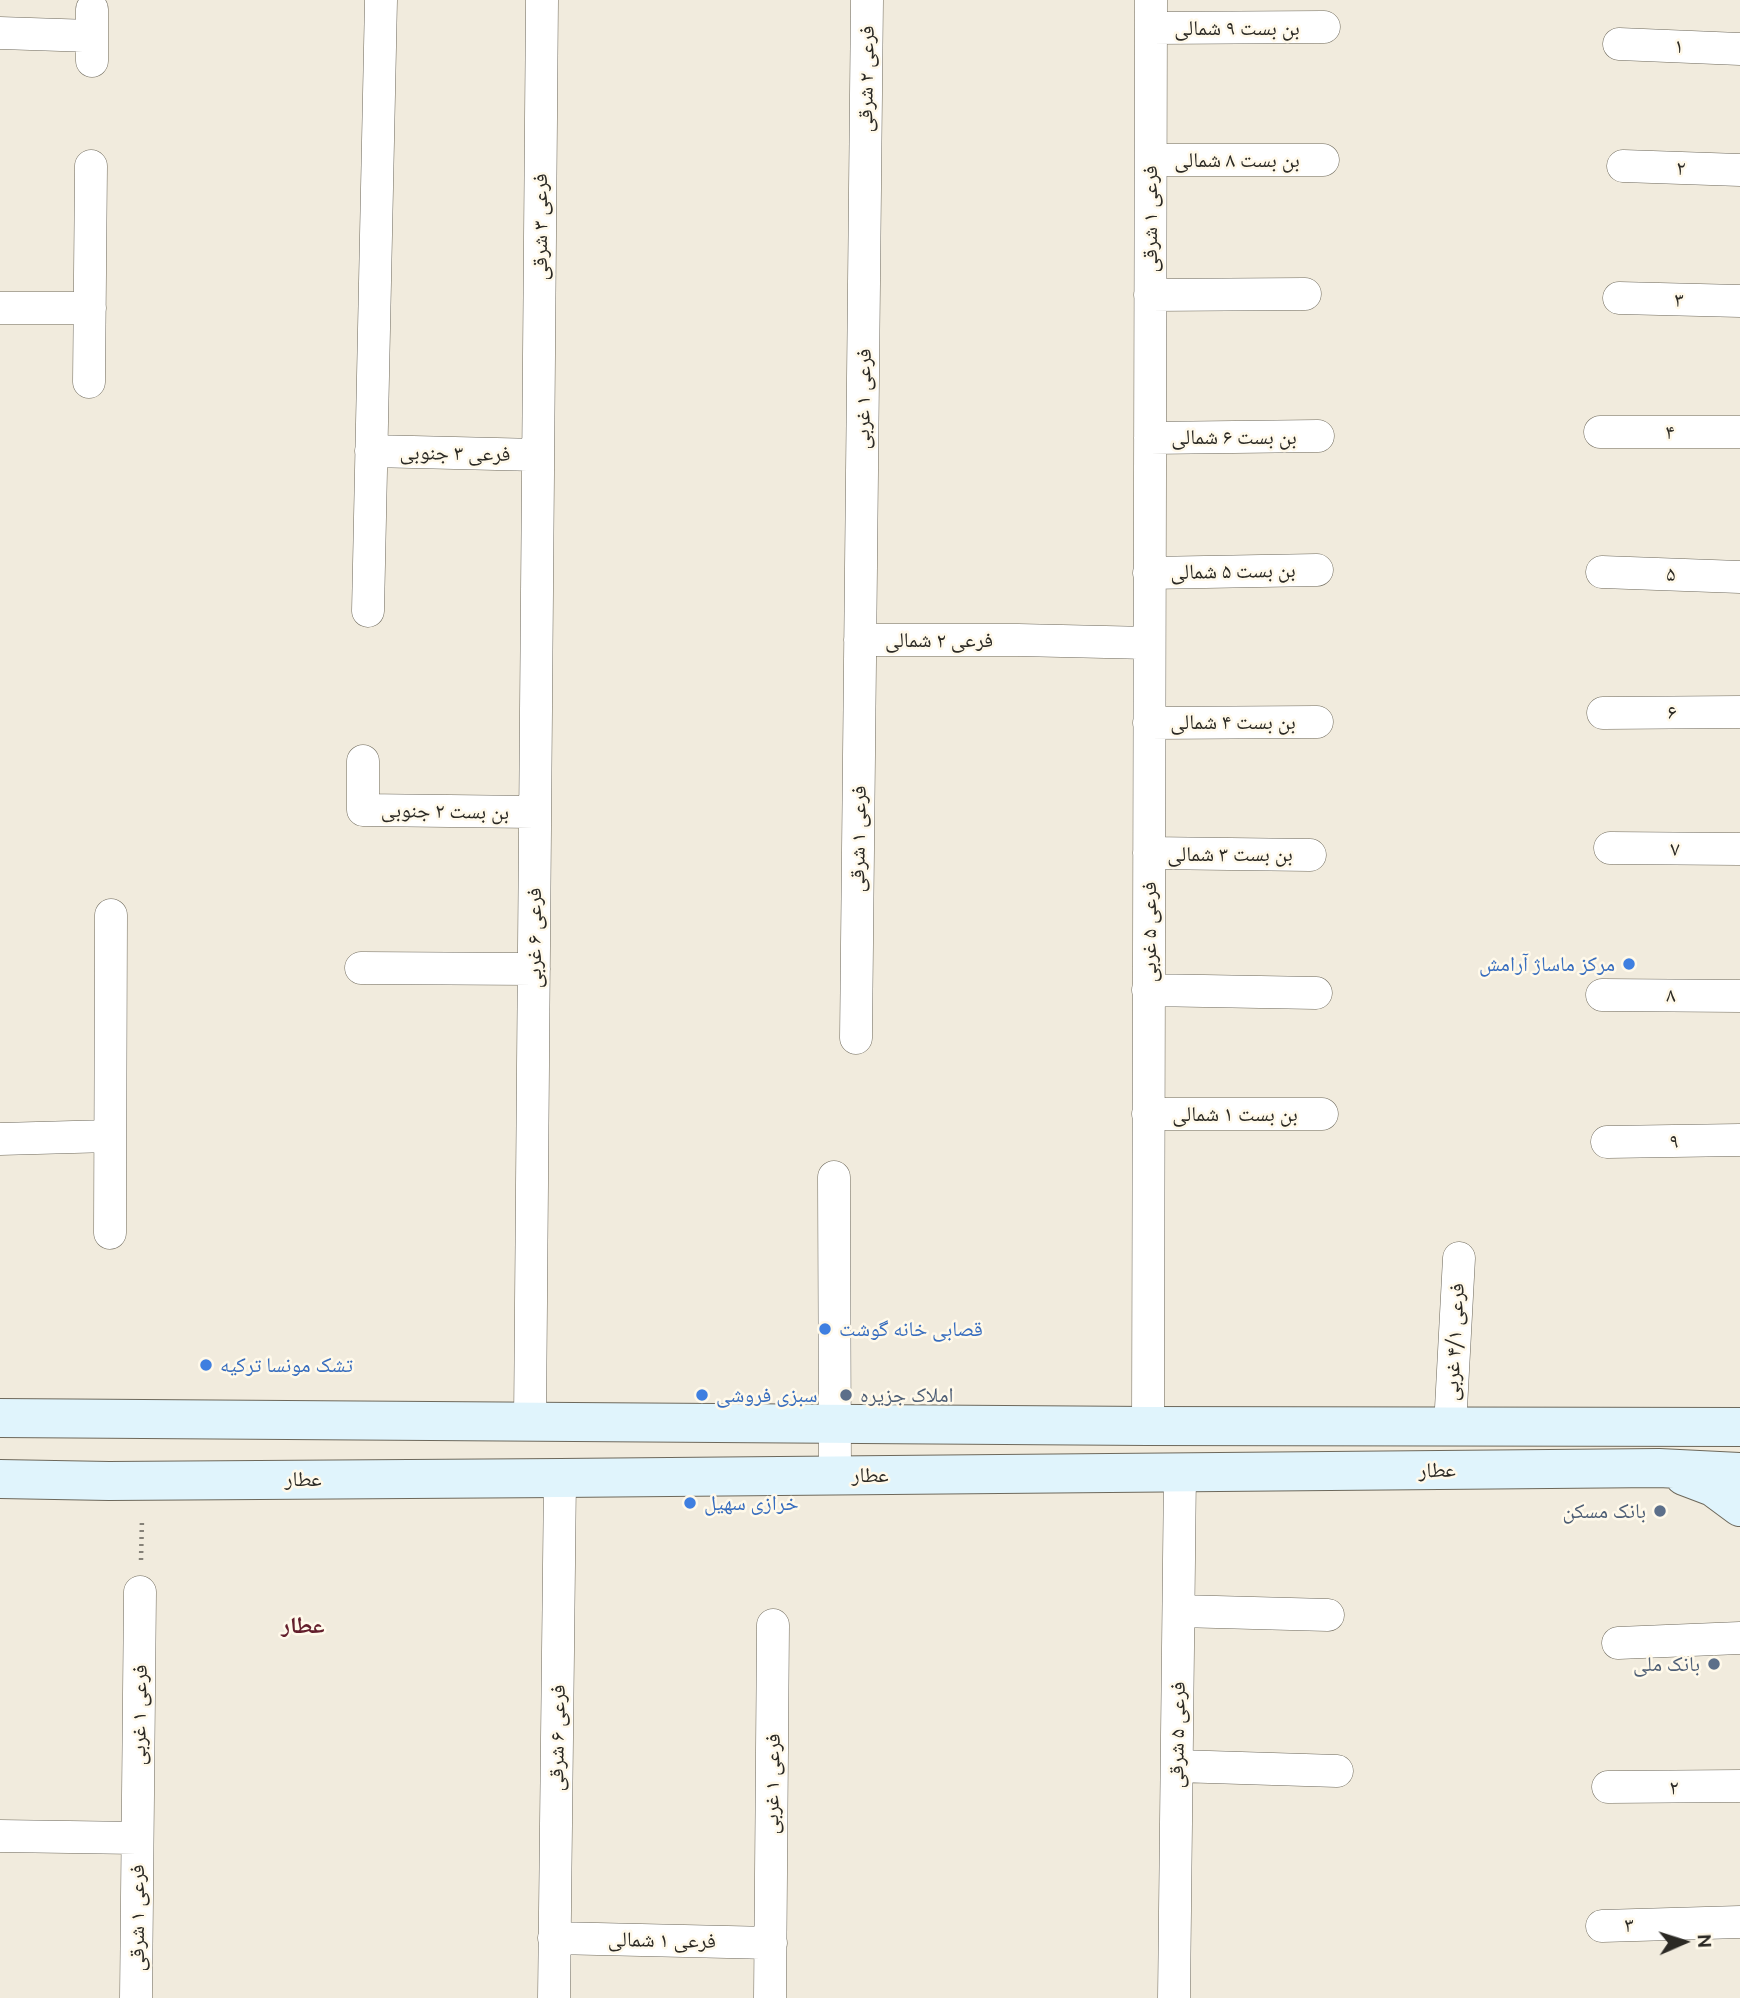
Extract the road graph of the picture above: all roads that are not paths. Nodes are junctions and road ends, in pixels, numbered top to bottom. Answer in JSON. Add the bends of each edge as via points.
{"nodes":[{"id":1,"x":381,"y":0,"type":"edge"},
{"id":2,"x":542,"y":0,"type":"edge"},
{"id":3,"x":867,"y":0,"type":"edge"},
{"id":4,"x":1151,"y":14,"type":"edge"},
{"id":5,"x":1324,"y":27,"type":"dead end"},
{"id":6,"x":0,"y":33,"type":"edge"},
{"id":7,"x":92,"y":35,"type":"dead end"},
{"id":8,"x":1619,"y":44,"type":"dead end"},
{"id":9,"x":1740,"y":49,"type":"edge"},
{"id":10,"x":866,"y":157,"type":"joint"},
{"id":11,"x":1151,"y":160,"type":"junction"},
{"id":12,"x":1324,"y":160,"type":"dead end"},
{"id":13,"x":91,"y":166,"type":"dead end"},
{"id":14,"x":1623,"y":166,"type":"dead end"},
{"id":15,"x":1740,"y":170,"type":"edge"},
{"id":16,"x":1306,"y":294,"type":"dead end"},
{"id":17,"x":1150,"y":295,"type":"junction"},
{"id":18,"x":1619,"y":298,"type":"dead end"},
{"id":19,"x":1740,"y":301,"type":"edge"},
{"id":20,"x":0,"y":308,"type":"edge"},
{"id":21,"x":90,"y":308,"type":"junction"},
{"id":22,"x":89,"y":382,"type":"dead end"},
{"id":23,"x":1600,"y":432,"type":"dead end"},
{"id":24,"x":1740,"y":432,"type":"edge"},
{"id":25,"x":1318,"y":436,"type":"dead end"},
{"id":26,"x":1150,"y":438,"type":"junction"},
{"id":27,"x":371,"y":451,"type":"junction"},
{"id":28,"x":538,"y":455,"type":"junction"},
{"id":29,"x":1317,"y":570,"type":"dead end"},
{"id":30,"x":1602,"y":572,"type":"dead end"},
{"id":31,"x":1149,"y":573,"type":"junction"},
{"id":32,"x":1740,"y":577,"type":"edge"},
{"id":33,"x":368,"y":611,"type":"dead end"},
{"id":34,"x":860,"y":640,"type":"junction"},
{"id":35,"x":1149,"y":643,"type":"junction"},
{"id":36,"x":1740,"y":712,"type":"edge"},
{"id":37,"x":1603,"y":713,"type":"dead end"},
{"id":38,"x":1317,"y":722,"type":"dead end"},
{"id":39,"x":1149,"y":723,"type":"junction"},
{"id":40,"x":363,"y":761,"type":"dead end"},
{"id":41,"x":534,"y":813,"type":"junction"},
{"id":42,"x":1610,"y":848,"type":"dead end"},
{"id":43,"x":1740,"y":849,"type":"edge"},
{"id":44,"x":1149,"y":853,"type":"junction"},
{"id":45,"x":1310,"y":855,"type":"dead end"},
{"id":46,"x":111,"y":915,"type":"dead end"},
{"id":47,"x":361,"y":968,"type":"dead end"},
{"id":48,"x":534,"y":969,"type":"junction"},
{"id":49,"x":1149,"y":990,"type":"junction"},
{"id":50,"x":1316,"y":993,"type":"dead end"},
{"id":51,"x":1602,"y":995,"type":"dead end"},
{"id":52,"x":1740,"y":996,"type":"edge"},
{"id":53,"x":856,"y":1038,"type":"dead end"},
{"id":54,"x":1148,"y":1114,"type":"junction"},
{"id":55,"x":1322,"y":1114,"type":"dead end"},
{"id":56,"x":110,"y":1136,"type":"junction"},
{"id":57,"x":0,"y":1139,"type":"edge"},
{"id":58,"x":1740,"y":1140,"type":"edge"},
{"id":59,"x":1607,"y":1142,"type":"dead end"},
{"id":60,"x":834,"y":1177,"type":"dead end"},
{"id":61,"x":110,"y":1233,"type":"dead end"},
{"id":62,"x":1458,"y":1258,"type":"dead end"},
{"id":63,"x":1740,"y":1400,"type":"edge"},
{"id":64,"x":0,"y":1418,"type":"edge"},
{"id":65,"x":530,"y":1421,"type":"junction"},
{"id":66,"x":835,"y":1424,"type":"junction"},
{"id":67,"x":1147,"y":1426,"type":"junction"},
{"id":68,"x":1450,"y":1427,"type":"junction"},
{"id":69,"x":1652,"y":1427,"type":"junction"},
{"id":70,"x":1740,"y":1427,"type":"edge"},
{"id":71,"x":1659,"y":1468,"type":"junction"},
{"id":72,"x":1180,"y":1472,"type":"junction"},
{"id":73,"x":1740,"y":1472,"type":"edge"},
{"id":74,"x":835,"y":1475,"type":"junction"},
{"id":75,"x":560,"y":1478,"type":"junction"},
{"id":76,"x":0,"y":1479,"type":"edge"},
{"id":77,"x":1740,"y":1507,"type":"edge"},
{"id":78,"x":140,"y":1592,"type":"road end"},
{"id":79,"x":1179,"y":1611,"type":"junction"},
{"id":80,"x":1328,"y":1615,"type":"dead end"},
{"id":81,"x":774,"y":1625,"type":"dead end"},
{"id":82,"x":1740,"y":1638,"type":"edge"},
{"id":83,"x":1618,"y":1643,"type":"dead end"},
{"id":84,"x":1177,"y":1766,"type":"junction"},
{"id":85,"x":1336,"y":1771,"type":"dead end"},
{"id":86,"x":1740,"y":1786,"type":"edge"},
{"id":87,"x":1608,"y":1787,"type":"dead end"},
{"id":88,"x":0,"y":1836,"type":"edge"},
{"id":89,"x":137,"y":1838,"type":"junction"},
{"id":90,"x":1740,"y":1922,"type":"edge"},
{"id":91,"x":1602,"y":1926,"type":"dead end"},
{"id":92,"x":554,"y":1937,"type":"junction"},
{"id":93,"x":771,"y":1943,"type":"junction"},
{"id":94,"x":136,"y":1998,"type":"edge"},
{"id":95,"x":554,"y":1998,"type":"edge"},
{"id":96,"x":770,"y":1998,"type":"edge"},
{"id":97,"x":1174,"y":1998,"type":"edge"}],
"edges":[{"from":1,"to":27,"type":"street"},
{"from":2,"to":28,"type":"street","name":"فرعی ۳ شرقی"},
{"from":3,"to":10,"type":"street","name":"فرعی ۲ شرقی"},
{"from":4,"to":5,"type":"street","name":"بن بست ۹ شمالی"},
{"from":4,"to":11,"type":"street","name":"فرعی ۱ شرقی"},
{"from":6,"to":7,"type":"street"},
{"from":8,"to":9,"type":"street","name":"۱"},
{"from":10,"to":34,"type":"street","name":"فرعی ۱ غربی"},
{"from":11,"to":12,"type":"street","name":"بن بست ۸ شمالی"},
{"from":11,"to":17,"type":"street","name":"فرعی ۱ شرقی"},
{"from":13,"to":21,"type":"street"},
{"from":14,"to":15,"type":"street","name":"۲"},
{"from":16,"to":17,"type":"street"},
{"from":17,"to":26,"type":"street","name":"فرعی ۱ شرقی"},
{"from":18,"to":19,"type":"street","name":"۳"},
{"from":20,"to":21,"type":"street"},
{"from":21,"to":22,"type":"street"},
{"from":23,"to":24,"type":"street","name":"۴"},
{"from":25,"to":26,"type":"street","name":"بن بست ۶ شمالی"},
{"from":26,"to":31,"type":"street","name":"فرعی ۵ غربی"},
{"from":27,"to":28,"type":"street","name":"فرعی ۳ جنوبی"},
{"from":27,"to":33,"type":"street"},
{"from":28,"to":41,"type":"street","name":"فرعی ۶ غربی"},
{"from":29,"to":31,"type":"street","name":"بن بست ۵ شمالی"},
{"from":30,"to":32,"type":"street","name":"۵"},
{"from":31,"to":35,"type":"street","name":"فرعی ۵ غربی"},
{"from":34,"to":35,"type":"street","name":"فرعی ۲ شمالی"},
{"from":34,"to":53,"type":"street","name":"فرعی ۱ شرقی"},
{"from":35,"to":39,"type":"street","name":"فرعی ۵ غربی"},
{"from":36,"to":37,"type":"street","name":"۶"},
{"from":38,"to":39,"type":"street","name":"بن بست ۴ شمالی"},
{"from":39,"to":44,"type":"street","name":"فرعی ۵ غربی"},
{"from":40,"to":41,"type":"street","name":"بن بست ۲ جنوبی","via":[[363,810]]},
{"from":41,"to":48,"type":"street","name":"فرعی ۶ غربی"},
{"from":42,"to":43,"type":"street","name":"۷"},
{"from":44,"to":45,"type":"street","name":"بن بست ۳ شمالی"},
{"from":44,"to":49,"type":"street","name":"فرعی ۵ غربی"},
{"from":46,"to":56,"type":"street"},
{"from":47,"to":48,"type":"street"},
{"from":48,"to":65,"type":"street","name":"فرعی ۶ غربی"},
{"from":49,"to":50,"type":"street"},
{"from":49,"to":54,"type":"street","name":"فرعی ۵ غربی"},
{"from":51,"to":52,"type":"street","name":"۸"},
{"from":54,"to":55,"type":"street","name":"بن بست ۱ شمالی"},
{"from":54,"to":67,"type":"street","name":"فرعی ۵ غربی"},
{"from":56,"to":57,"type":"street"},
{"from":56,"to":61,"type":"street"},
{"from":58,"to":59,"type":"street","name":"۹"},
{"from":60,"to":66,"type":"street"},
{"from":62,"to":68,"type":"street","name":"فرعی ۴/۱ غربی"},
{"from":63,"to":69,"type":"main road"},
{"from":64,"to":65,"type":"main road","name":"عطار"},
{"from":65,"to":66,"type":"main road","name":"عطار"},
{"from":66,"to":67,"type":"main road","name":"عطار"},
{"from":66,"to":74,"type":"street"},
{"from":67,"to":68,"type":"main road","name":"عطار"},
{"from":68,"to":69,"type":"main road","name":"عطار"},
{"from":69,"to":70,"type":"main road","name":"عطار"},
{"from":71,"to":72,"type":"main road","name":"عطار"},
{"from":71,"to":73,"type":"main road","name":"عطار"},
{"from":71,"to":77,"type":"main road","via":[[1713,1487]]},
{"from":72,"to":74,"type":"main road","name":"عطار"},
{"from":72,"to":79,"type":"street","name":"فرعی ۵ شرقی"},
{"from":74,"to":75,"type":"main road","name":"عطار"},
{"from":75,"to":76,"type":"main road","name":"عطار"},
{"from":75,"to":92,"type":"street","name":"فرعی ۶ شرقی"},
{"from":78,"to":89,"type":"street","name":"فرعی ۱ غربی"},
{"from":79,"to":80,"type":"street"},
{"from":79,"to":84,"type":"street","name":"فرعی ۵ شرقی"},
{"from":81,"to":93,"type":"street","name":"فرعی ۱ غربی"},
{"from":82,"to":83,"type":"street"},
{"from":84,"to":85,"type":"street"},
{"from":84,"to":97,"type":"street","name":"فرعی ۵ شرقی"},
{"from":86,"to":87,"type":"street","name":"۲"},
{"from":88,"to":89,"type":"street"},
{"from":89,"to":94,"type":"street","name":"فرعی ۱ شرقی"},
{"from":90,"to":91,"type":"street","name":"۳"},
{"from":92,"to":93,"type":"street","name":"فرعی ۱ شمالی"},
{"from":92,"to":95,"type":"street","name":"فرعی ۶ شرقی"},
{"from":93,"to":96,"type":"street"}]}
